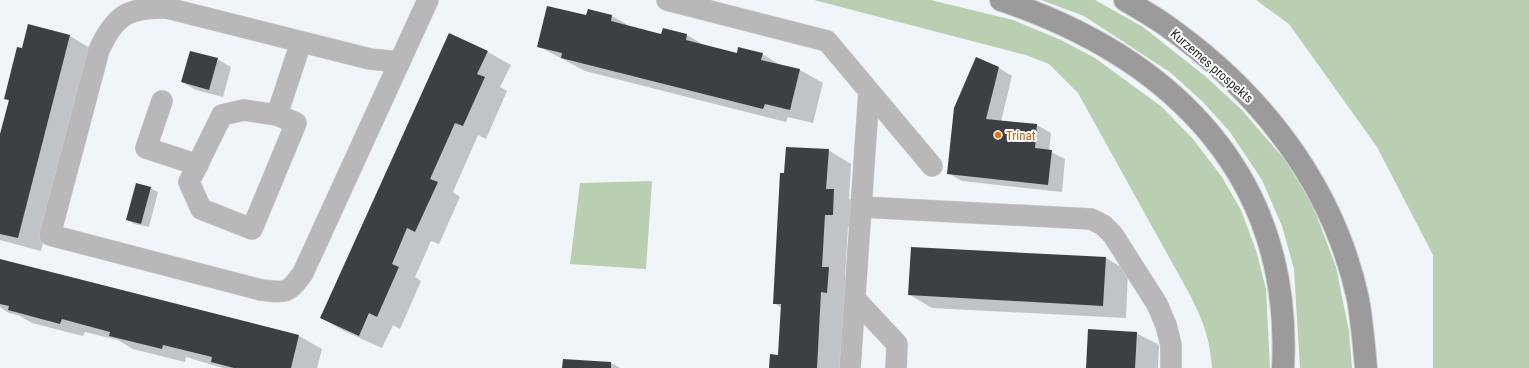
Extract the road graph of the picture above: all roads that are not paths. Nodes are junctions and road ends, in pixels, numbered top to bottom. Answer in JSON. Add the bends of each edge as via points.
{"nodes":[{"id":1,"x":428,"y":0,"type":"edge"},
{"id":2,"x":667,"y":0,"type":"edge"},
{"id":3,"x":1001,"y":0,"type":"edge"},
{"id":4,"x":1125,"y":0,"type":"edge"},
{"id":5,"x":301,"y":42,"type":"junction"},
{"id":6,"x":399,"y":62,"type":"junction"},
{"id":7,"x":870,"y":91,"type":"junction"},
{"id":8,"x":162,"y":101,"type":"dead end"},
{"id":9,"x":277,"y":115,"type":"junction"},
{"id":10,"x":198,"y":166,"type":"junction"},
{"id":11,"x":932,"y":166,"type":"dead end"},
{"id":12,"x":862,"y":207,"type":"junction"},
{"id":13,"x":855,"y":299,"type":"junction"},
{"id":14,"x":850,"y":368,"type":"edge"},
{"id":15,"x":896,"y":368,"type":"edge"},
{"id":16,"x":1172,"y":368,"type":"edge"},
{"id":17,"x":1283,"y":368,"type":"edge"},
{"id":18,"x":1366,"y":368,"type":"edge"}],
"edges":[{"from":1,"to":6,"type":"street"},
{"from":2,"to":7,"type":"street","via":[[827,41]]},
{"from":3,"to":17,"type":"main road","via":[[1063,24],[1128,60],[1180,101],[1222,148],[1253,199],[1274,259],[1284,326]]},
{"from":4,"to":18,"type":"main road","name":"Kurzemes prospekts","via":[[1164,24],[1209,59],[1243,90],[1294,152],[1316,186],[1334,223],[1346,257],[1358,299]]},
{"from":5,"to":6,"type":"street","via":[[370,59]]},
{"from":5,"to":6,"type":"street","via":[[167,8],[148,8],[131,12],[121,18],[113,26],[99,50],[50,235],[261,290],[290,290],[303,273]]},
{"from":5,"to":9,"type":"street"},
{"from":7,"to":11,"type":"street"},
{"from":7,"to":12,"type":"street"},
{"from":8,"to":10,"type":"street","via":[[146,148]]},
{"from":9,"to":10,"type":"street","via":[[244,110],[222,115]]},
{"from":9,"to":10,"type":"street","via":[[296,123],[252,229],[201,209],[189,182]]},
{"from":12,"to":13,"type":"street"},
{"from":12,"to":16,"type":"street","via":[[1091,219],[1103,225],[1117,240],[1157,304],[1166,324],[1171,345]]},
{"from":13,"to":14,"type":"street"},
{"from":13,"to":15,"type":"street","via":[[897,344]]}]}
